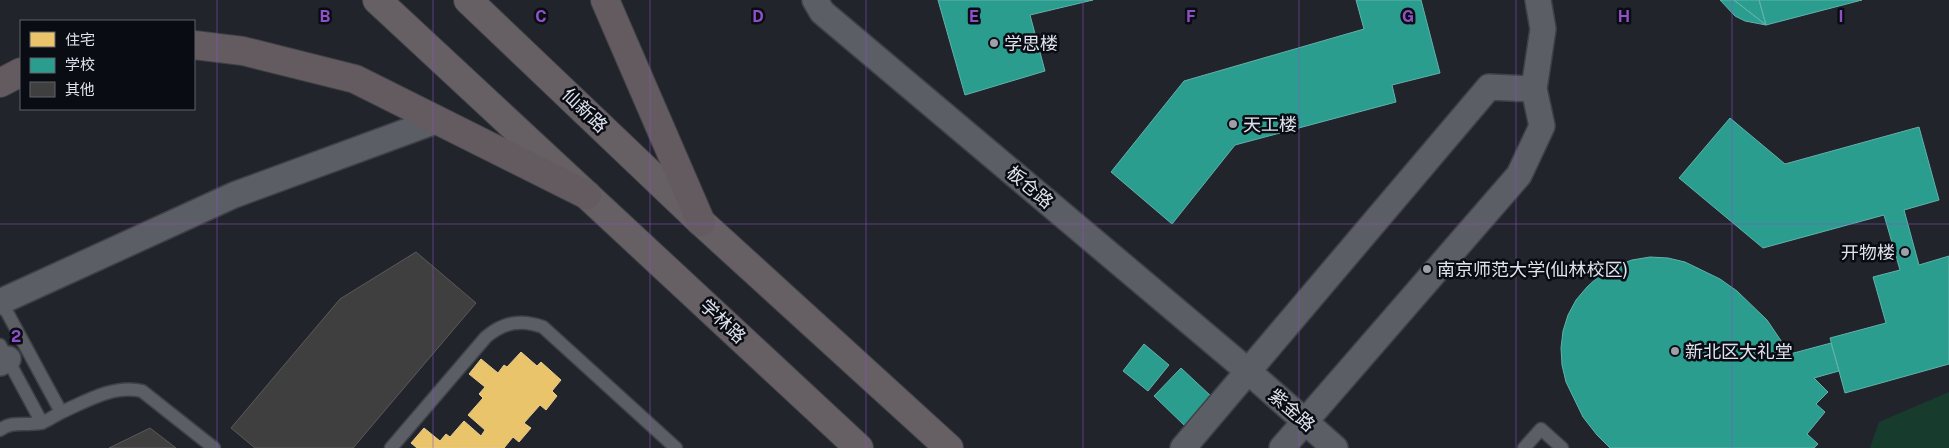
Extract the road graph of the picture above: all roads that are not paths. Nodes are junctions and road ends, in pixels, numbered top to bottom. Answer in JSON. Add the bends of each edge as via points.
{"nodes":[{"id":1,"x":378,"y":0,"type":"edge"},
{"id":2,"x":468,"y":0,"type":"edge"},
{"id":3,"x":605,"y":0,"type":"edge"},
{"id":4,"x":815,"y":0,"type":"edge"},
{"id":5,"x":1538,"y":0,"type":"edge"},
{"id":6,"x":195,"y":45,"type":"edge"},
{"id":7,"x":20,"y":73,"type":"edge"},
{"id":8,"x":0,"y":83,"type":"edge"},
{"id":9,"x":1534,"y":89,"type":"junction"},
{"id":10,"x":438,"y":120,"type":"junction"},
{"id":11,"x":587,"y":195,"type":"junction"},
{"id":12,"x":701,"y":222,"type":"junction"},
{"id":13,"x":1,"y":301,"type":"edge"},
{"id":14,"x":3,"y":356,"type":"edge"},
{"id":15,"x":1249,"y":372,"type":"junction"},
{"id":16,"x":61,"y":412,"type":"junction"},
{"id":17,"x":1305,"y":421,"type":"junction"},
{"id":18,"x":42,"y":423,"type":"junction"},
{"id":19,"x":0,"y":430,"type":"edge"},
{"id":20,"x":214,"y":448,"type":"edge"},
{"id":21,"x":391,"y":448,"type":"edge"},
{"id":22,"x":676,"y":448,"type":"edge"},
{"id":23,"x":859,"y":448,"type":"edge"},
{"id":24,"x":949,"y":448,"type":"edge"},
{"id":25,"x":1183,"y":448,"type":"edge"},
{"id":26,"x":1282,"y":448,"type":"edge"},
{"id":27,"x":1335,"y":448,"type":"edge"},
{"id":28,"x":1524,"y":448,"type":"edge"},
{"id":29,"x":1562,"y":448,"type":"edge"}],
"edges":[{"from":1,"to":11,"type":"main road"},
{"from":2,"to":12,"type":"main road","name":"仙新路"},
{"from":3,"to":12,"type":"highway"},
{"from":4,"to":15,"type":"street","name":"板仓路","via":[[822,12]]},
{"from":5,"to":9,"type":"street","via":[[1544,29]]},
{"from":6,"to":10,"type":"highway","via":[[243,51],[355,79]]},
{"from":7,"to":8,"type":"highway"},
{"from":9,"to":15,"type":"street","via":[[1489,87]]},
{"from":9,"to":17,"type":"street","via":[[1542,126],[1519,175]]},
{"from":10,"to":11,"type":"highway"},
{"from":10,"to":13,"type":"street","via":[[234,196]]},
{"from":11,"to":23,"type":"main road","name":"学林路"},
{"from":12,"to":24,"type":"main road"},
{"from":13,"to":16,"type":"lane"},
{"from":14,"to":18,"type":"lane"},
{"from":15,"to":17,"type":"street","name":"紫金路"},
{"from":15,"to":25,"type":"street"},
{"from":16,"to":18,"type":"lane"},
{"from":16,"to":20,"type":"lane","via":[[110,391],[137,389]]},
{"from":17,"to":26,"type":"street"},
{"from":17,"to":27,"type":"street","name":"紫金路"},
{"from":18,"to":19,"type":"lane","via":[[7,425]]},
{"from":21,"to":22,"type":"lane","via":[[486,337],[502,326],[519,322],[543,327]]},
{"from":28,"to":29,"type":"lane","via":[[1541,429]]}]}
